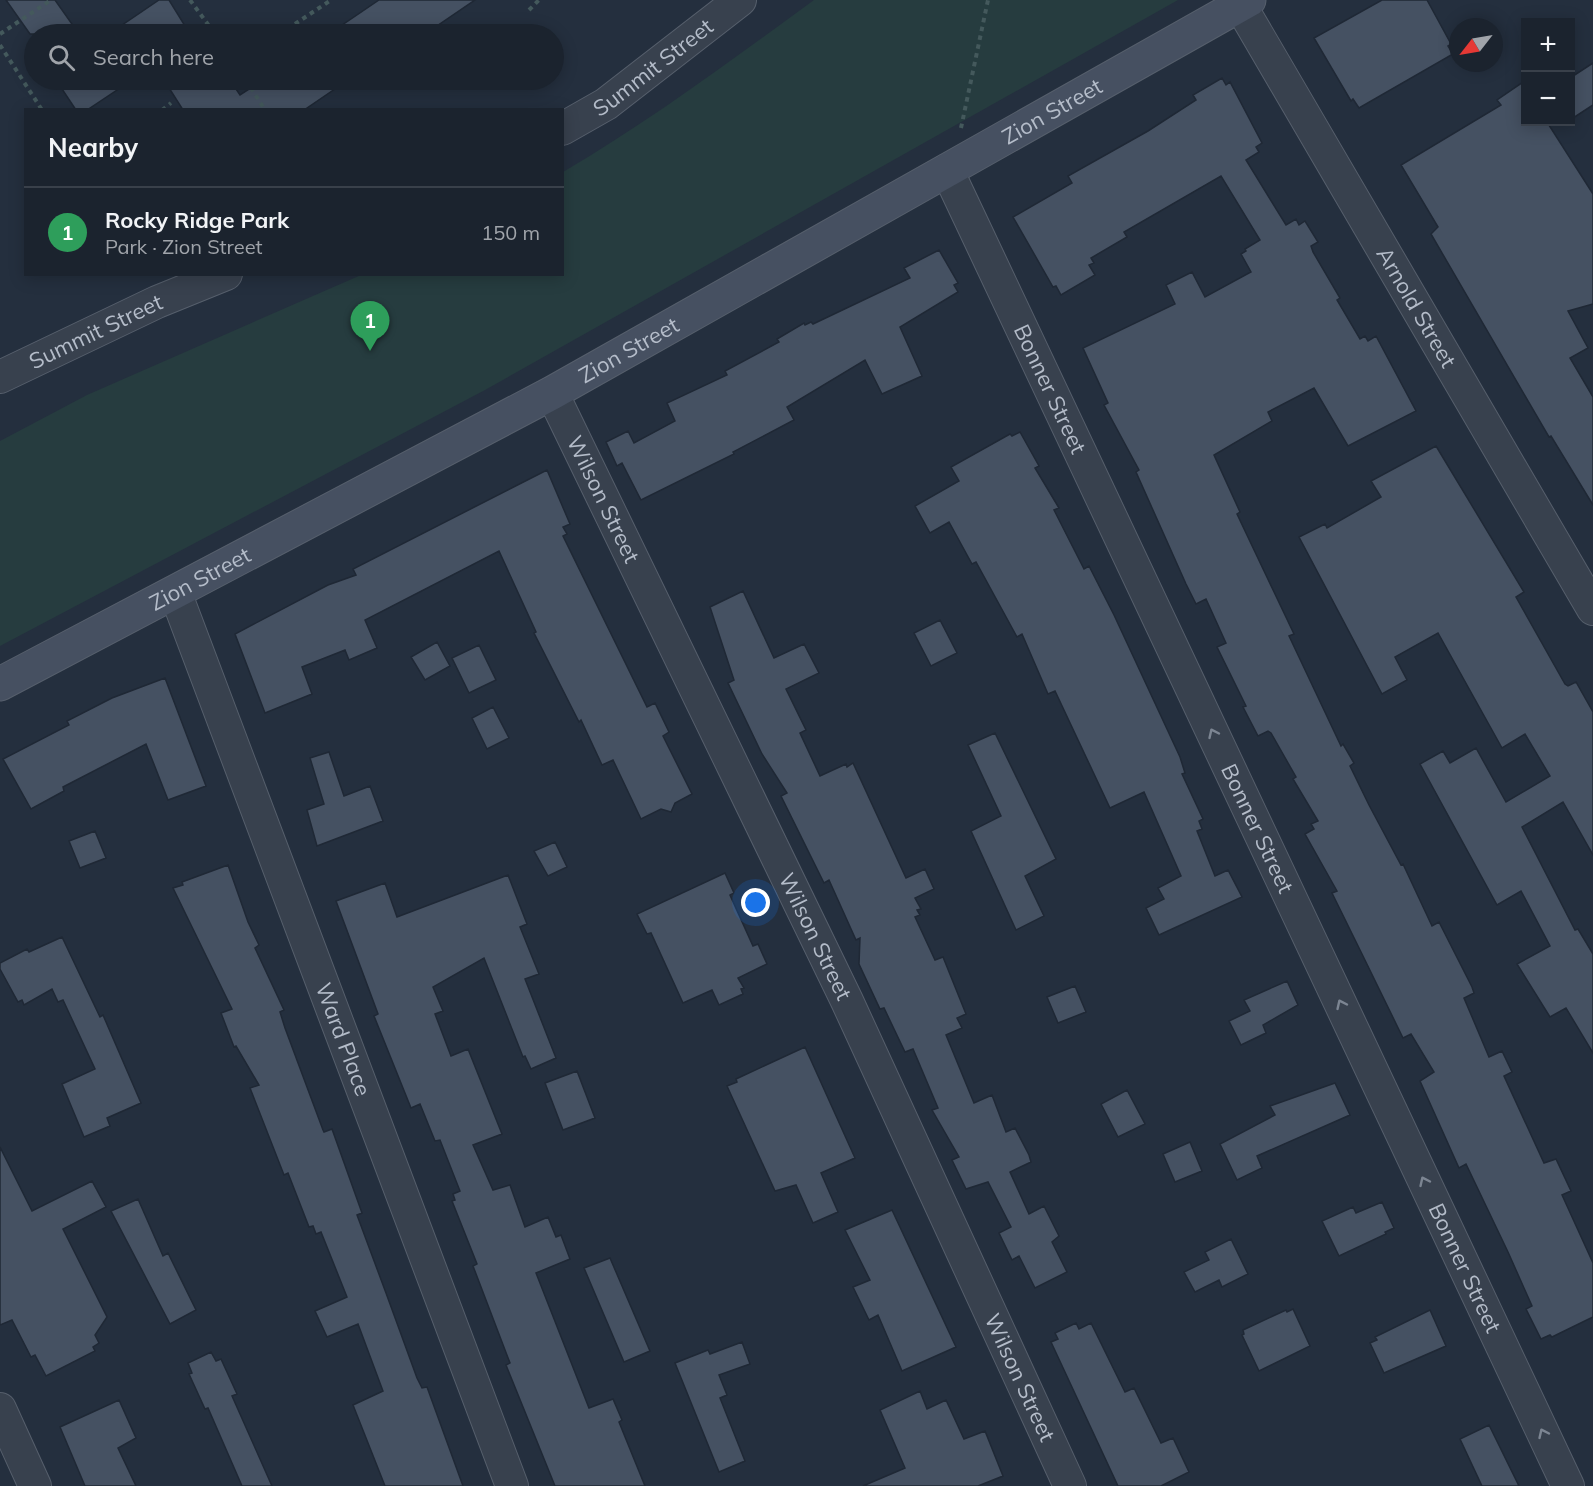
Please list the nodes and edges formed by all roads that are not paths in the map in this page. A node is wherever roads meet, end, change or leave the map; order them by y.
1 (740, 0) edge
2 (1245, 3) edge
3 (564, 128) edge
4 (947, 170) junction
5 (221, 276) edge
6 (0, 377) edge
7 (552, 393) junction
8 (176, 592) junction
9 (1593, 609) edge
10 (0, 684) edge
11 (0, 1409) edge
12 (35, 1486) edge
13 (512, 1486) edge
14 (1070, 1486) edge
15 (1568, 1486) edge

1 - 3 street, Summit Street
2 - 4 main road, Zion Street
2 - 9 street, Arnold Street
4 - 7 main road, Zion Street
15 -> 4 street, Bonner Street
5 - 6 street, Summit Street
7 - 8 main road, Zion Street
7 - 14 street, Wilson Street
8 - 10 main road, Zion Street
8 - 13 street, Ward Place
11 - 12 street

